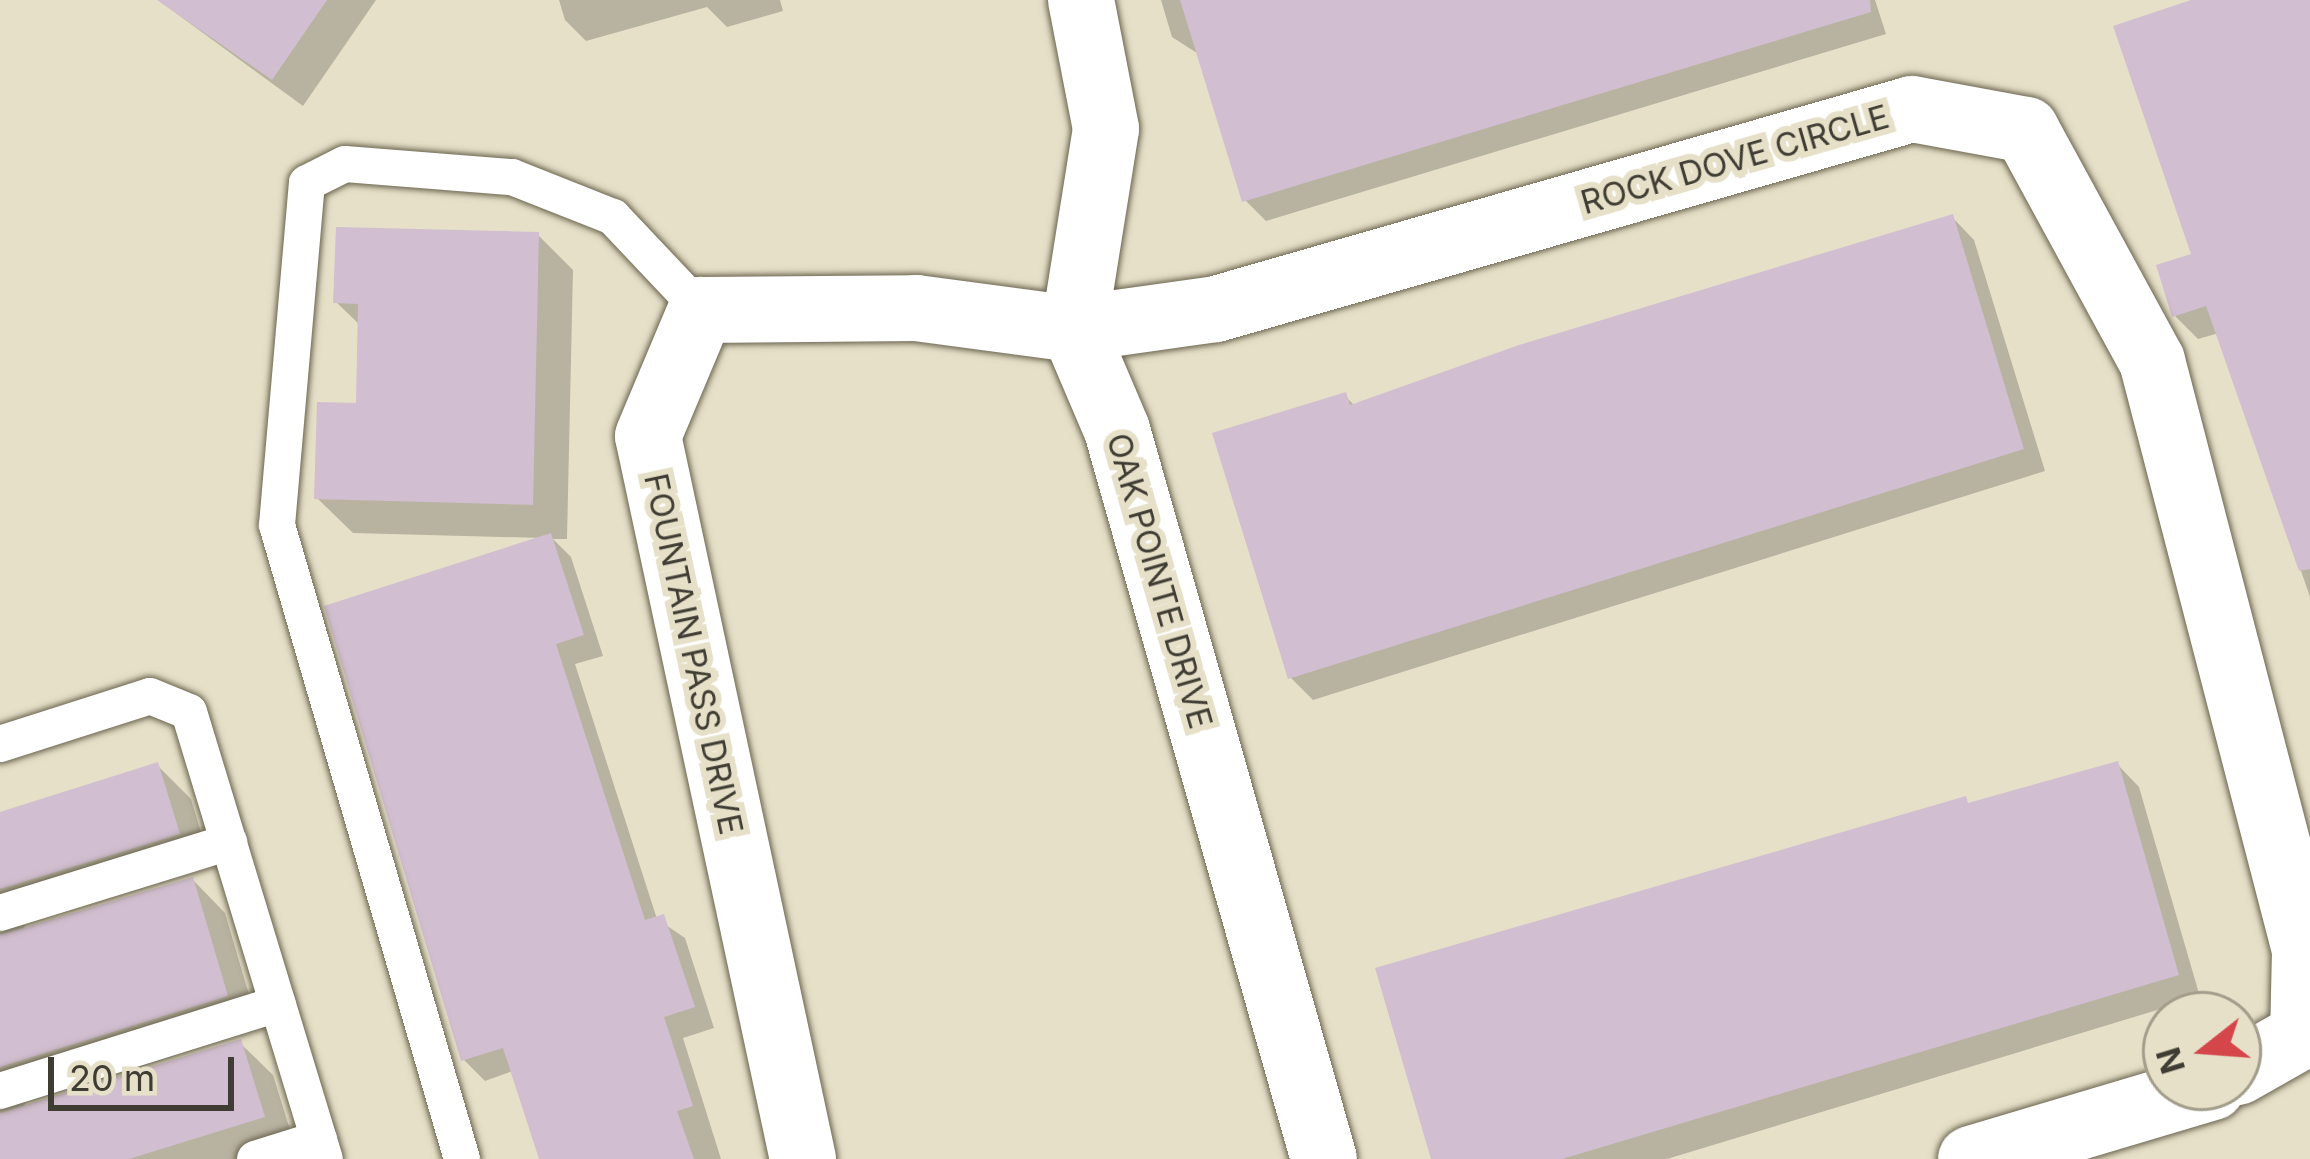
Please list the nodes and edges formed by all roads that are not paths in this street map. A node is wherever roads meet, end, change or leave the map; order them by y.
1 (1081, 0) edge
2 (701, 310) junction
3 (1074, 329) junction
4 (0, 744) edge
5 (229, 842) junction
6 (0, 914) edge
7 (278, 1004) junction
8 (2262, 1058) edge
9 (0, 1091) edge
10 (2142, 1108) edge
11 (322, 1149) edge
12 (255, 1159) edge
13 (462, 1159) edge
14 (803, 1159) edge
15 (1324, 1159) edge
16 (1971, 1159) edge

1 - 3 street
2 - 3 street
2 - 13 lane
2 - 14 street, FOUNTAIN PASS DRIVE
3 - 8 street, ROCK DOVE CIRCLE
3 - 15 street, OAK POINTE DRIVE
4 - 5 lane
5 - 6 lane
5 - 7 lane
7 - 9 lane
7 - 11 lane
10 - 16 street
11 - 12 lane

